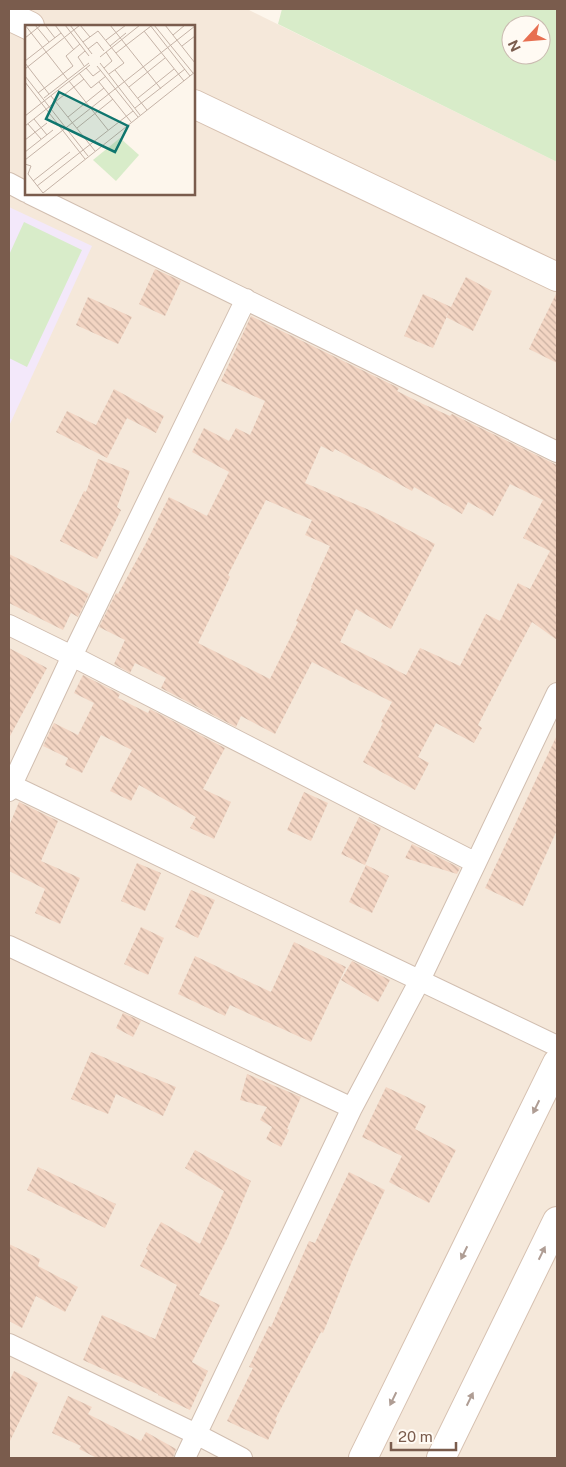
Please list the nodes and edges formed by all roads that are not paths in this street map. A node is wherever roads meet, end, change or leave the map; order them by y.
1 (9, 16) edge
2 (28, 25) edge
3 (195, 104) edge
4 (9, 183) edge
5 (25, 191) edge
6 (32, 195) edge
7 (557, 278) edge
8 (246, 299) junction
9 (557, 452) edge
10 (9, 625) edge
11 (72, 656) junction
12 (557, 693) edge
13 (10, 787) edge
14 (476, 862) junction
15 (9, 946) edge
16 (420, 980) junction
17 (557, 1046) edge
18 (557, 1063) edge
19 (352, 1108) junction
20 (557, 1221) edge
21 (9, 1344) edge
22 (196, 1434) junction
23 (185, 1458) edge
24 (242, 1458) edge
25 (363, 1458) edge
26 (441, 1458) edge

1 - 2 street
3 - 7 street
4 - 5 street
6 - 8 street
8 - 9 street
8 - 11 street
10 - 11 street
11 - 13 street
11 - 14 street
12 - 14 street
13 - 16 street
14 - 16 street
15 - 19 street
16 - 17 street
16 - 19 street
18 -> 25 street
19 - 22 street
26 -> 20 street
21 - 22 street
22 - 23 street
22 - 24 street

